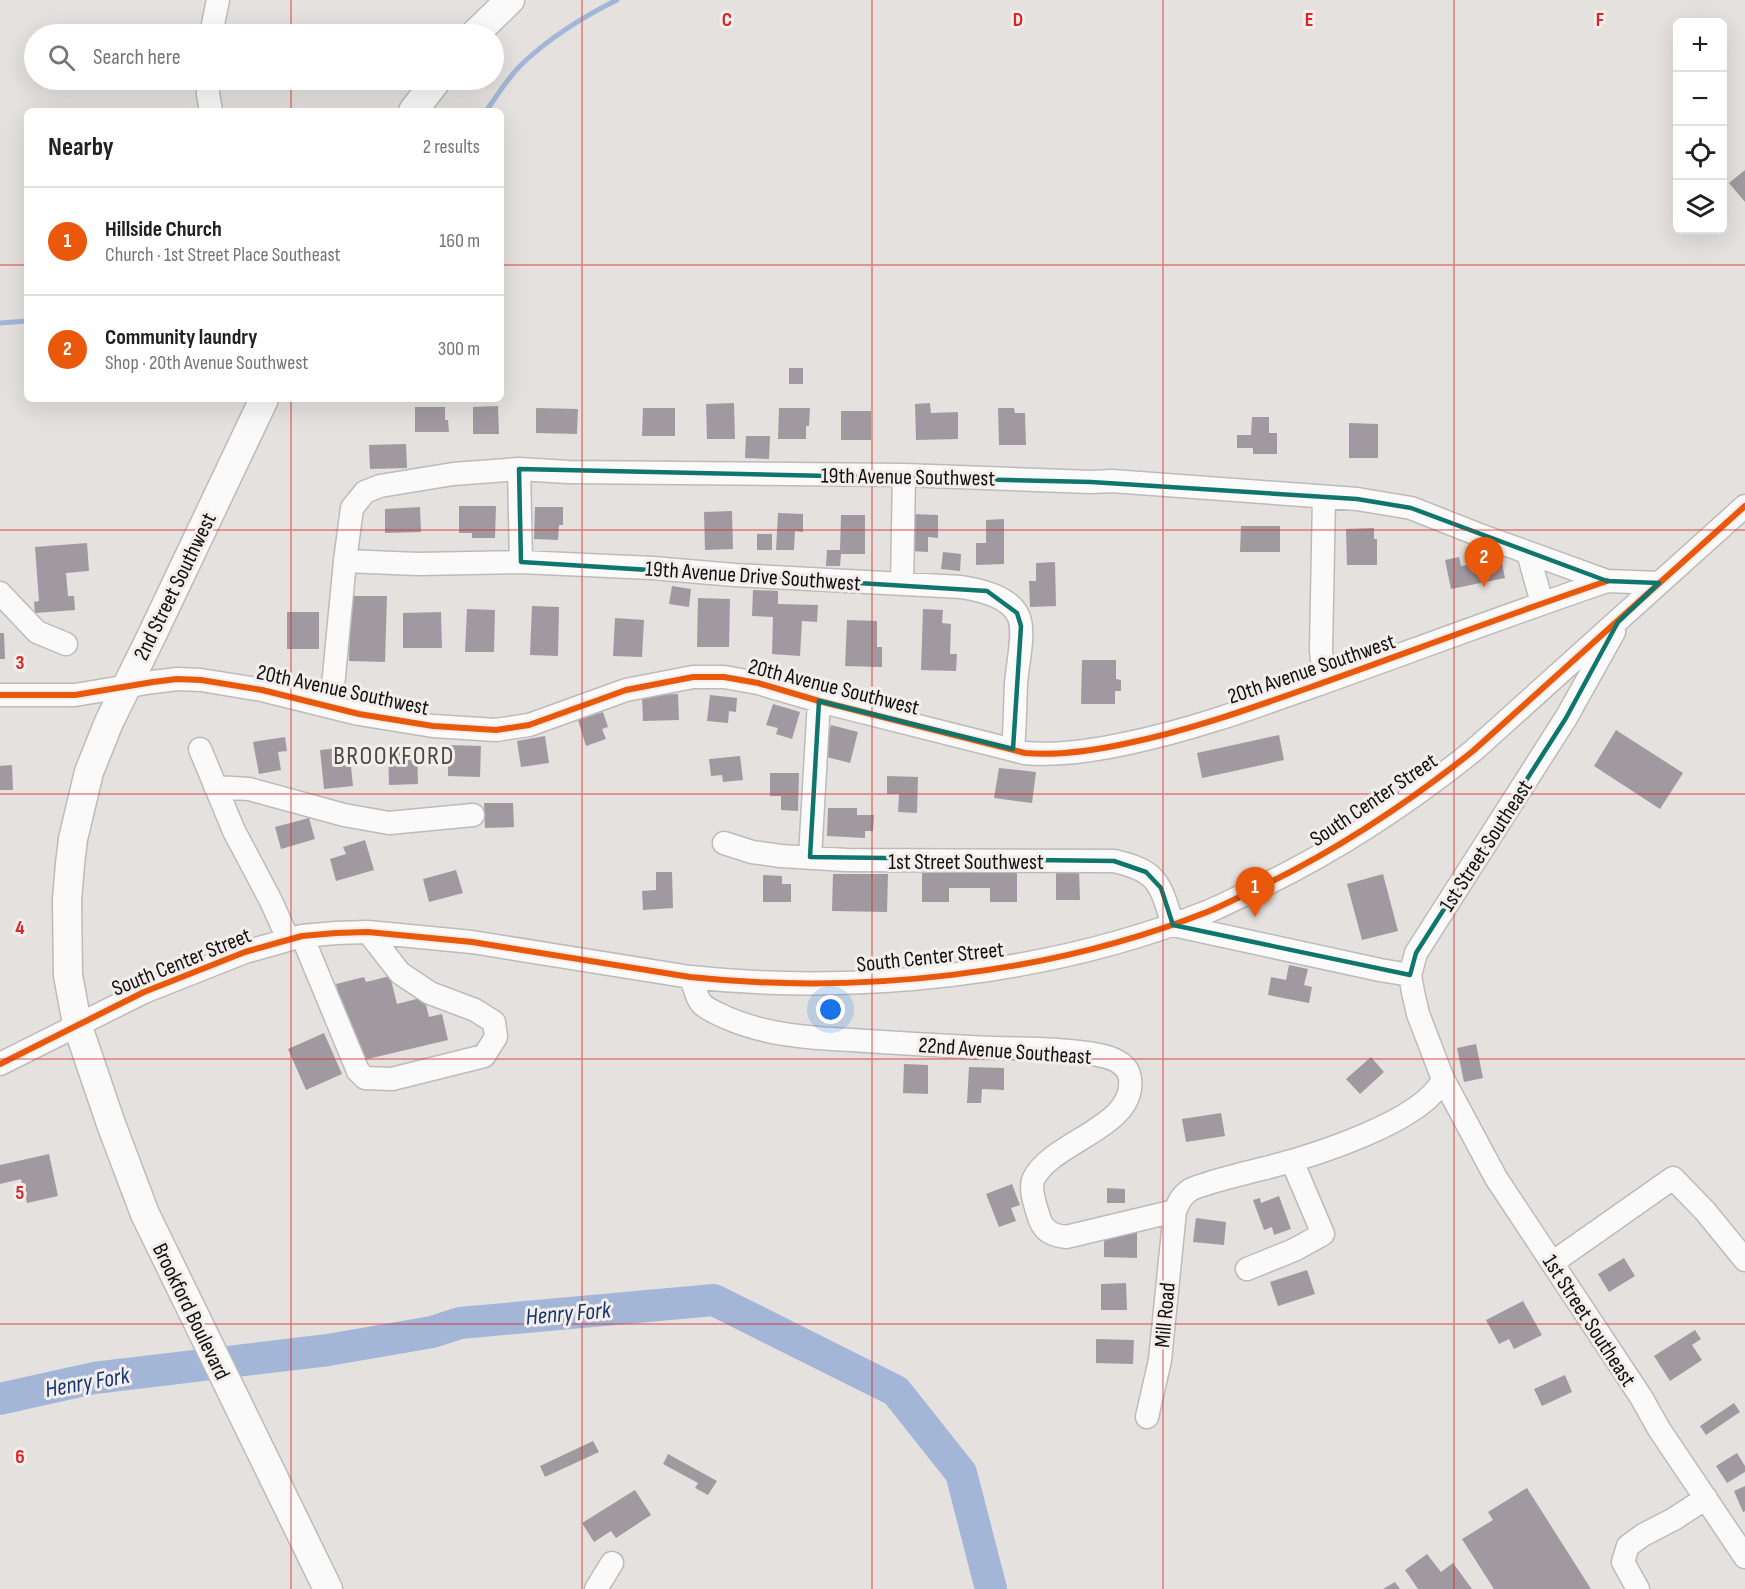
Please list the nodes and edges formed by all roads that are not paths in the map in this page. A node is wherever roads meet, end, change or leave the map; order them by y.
1 (218, 0) edge
2 (504, 6) edge
3 (213, 24) edge
4 (485, 24) edge
5 (208, 90) edge
6 (429, 90) edge
7 (210, 108) edge
8 (415, 108) edge
9 (263, 402) edge
10 (519, 470) junction
11 (904, 475) junction
12 (1324, 497) junction
13 (1745, 506) edge
14 (1528, 553) junction
15 (345, 561) junction
16 (521, 561) junction
17 (1606, 581) junction
18 (903, 584) junction
19 (1659, 584) junction
20 (0, 593) edge
21 (1542, 603) junction
22 (1618, 622) junction
23 (66, 644) dead end
24 (1324, 682) junction
25 (125, 687) junction
26 (0, 695) edge
27 (819, 701) junction
28 (330, 707) junction
29 (200, 748) dead end
30 (1013, 749) junction
31 (215, 787) junction
32 (473, 815) dead end
33 (724, 843) dead end
34 (810, 857) junction
35 (1173, 925) junction
36 (368, 932) junction
37 (295, 938) junction
38 (1410, 975) junction
39 (690, 977) junction
40 (77, 1024) junction
41 (0, 1064) edge
42 (1443, 1079) junction
43 (1292, 1161) junction
44 (1175, 1211) junction
45 (1745, 1260) edge
46 (1552, 1263) junction
47 (1247, 1269) dead end
48 (1147, 1417) dead end
49 (1706, 1498) junction
50 (1745, 1557) edge
51 (612, 1563) dead end
52 (328, 1589) edge
53 (596, 1589) edge
54 (1638, 1589) edge

1 - 3 street
2 - 4 main road
5 - 7 street
6 - 8 main road
9 - 25 main road, 2nd Street Southwest
10 - 11 street, 19th Avenue Southwest
10 - 15 street, 19th Avenue Southwest
10 - 16 street
11 - 12 street, 19th Avenue Southwest
11 - 18 street
12 - 14 street, 19th Avenue Southwest
12 - 24 street
13 - 19 street, South Center Street
14 - 17 street, 19th Avenue Southwest
14 - 21 street
15 - 16 street, 19th Avenue Drive Southwest
15 - 28 street, 19th Avenue Southwest
16 - 18 street, 19th Avenue Drive Southwest
17 - 19 street, 19th Avenue Southwest
17 - 21 street, 20th Avenue Southwest
18 - 30 street, 19th Avenue Drive Southwest
19 - 22 street, South Center Street
20 - 23 street
21 - 24 street, 20th Avenue Southwest
22 - 35 street, South Center Street
22 - 38 street, 1st Street Southeast
24 - 30 street, 20th Avenue Southwest
25 - 26 street, 20th Avenue Southwest
25 - 28 street, 20th Avenue Southwest
25 - 40 main road, 2nd Street Southwest
27 - 28 street, 20th Avenue Southwest
27 - 30 street, 20th Avenue Southwest
27 - 34 street
29 - 31 street
31 - 32 street
31 - 37 street
33 - 34 street, 1st Street Southwest
34 - 35 street, 1st Street Southwest
35 - 38 street
35 - 39 street, South Center Street
36 - 37 street, South Center Street
36 - 37 street
36 - 39 street, South Center Street
37 - 40 street, South Center Street
38 - 42 street, 1st Street Southeast
39 - 44 street, 22nd Avenue Southeast
40 - 41 street, South Center Street
40 - 52 main road, Brookford Boulevard
42 - 43 street
42 - 46 street, 1st Street Southeast
43 - 44 street
43 - 47 street
44 - 48 street, Mill Road
45 - 46 street
46 - 49 street, 1st Street Southeast
49 - 50 street, 1st Street Southeast
49 - 54 street
51 - 53 street

